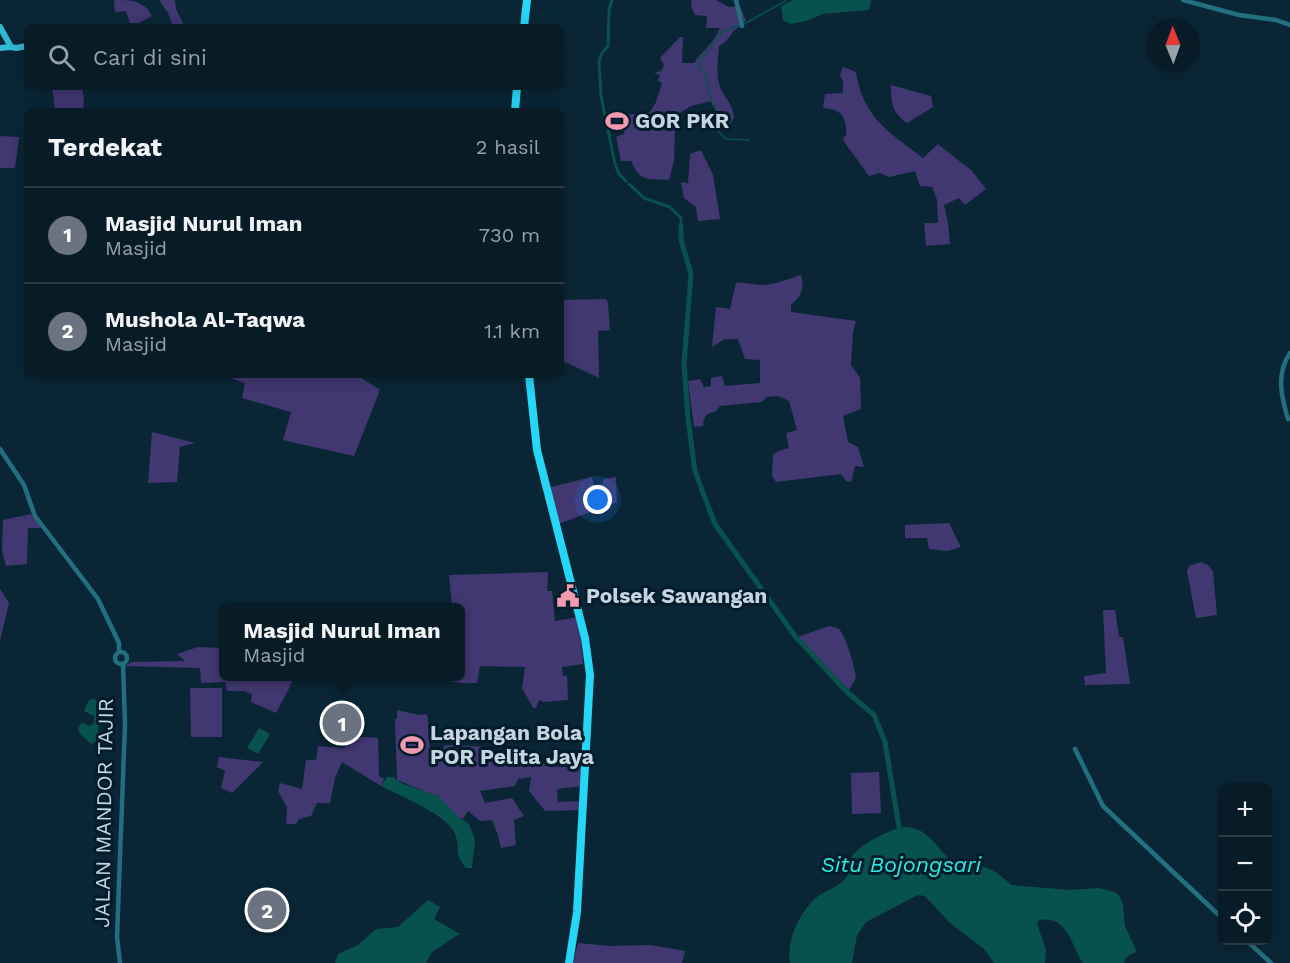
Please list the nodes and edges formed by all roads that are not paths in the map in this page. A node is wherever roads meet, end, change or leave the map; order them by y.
1 (525, 0) edge
2 (736, 0) edge
3 (1183, 0) edge
4 (522, 24) edge
5 (741, 24) dead end
6 (1290, 25) edge
7 (0, 27) edge
8 (11, 47) junction
9 (24, 47) edge
10 (0, 48) edge
11 (516, 90) edge
12 (513, 108) edge
13 (1290, 354) edge
14 (531, 378) edge
15 (1288, 419) dead end
16 (0, 448) edge
17 (119, 652) junction
18 (123, 664) junction
19 (1075, 749) dead end
20 (1218, 914) edge
21 (1251, 945) edge
22 (120, 963) edge
23 (571, 963) edge
24 (1271, 963) edge

1 - 4 highway
2 - 5 street
3 - 6 street
7 - 8 main road
8 - 9 main road
8 - 10 main road
11 - 12 highway
13 - 15 street
14 - 23 highway
16 - 17 street
17 - 18 street
17 - 18 street
18 - 22 street, JALAN MANDOR TAJIR
19 - 20 street
21 - 24 street

